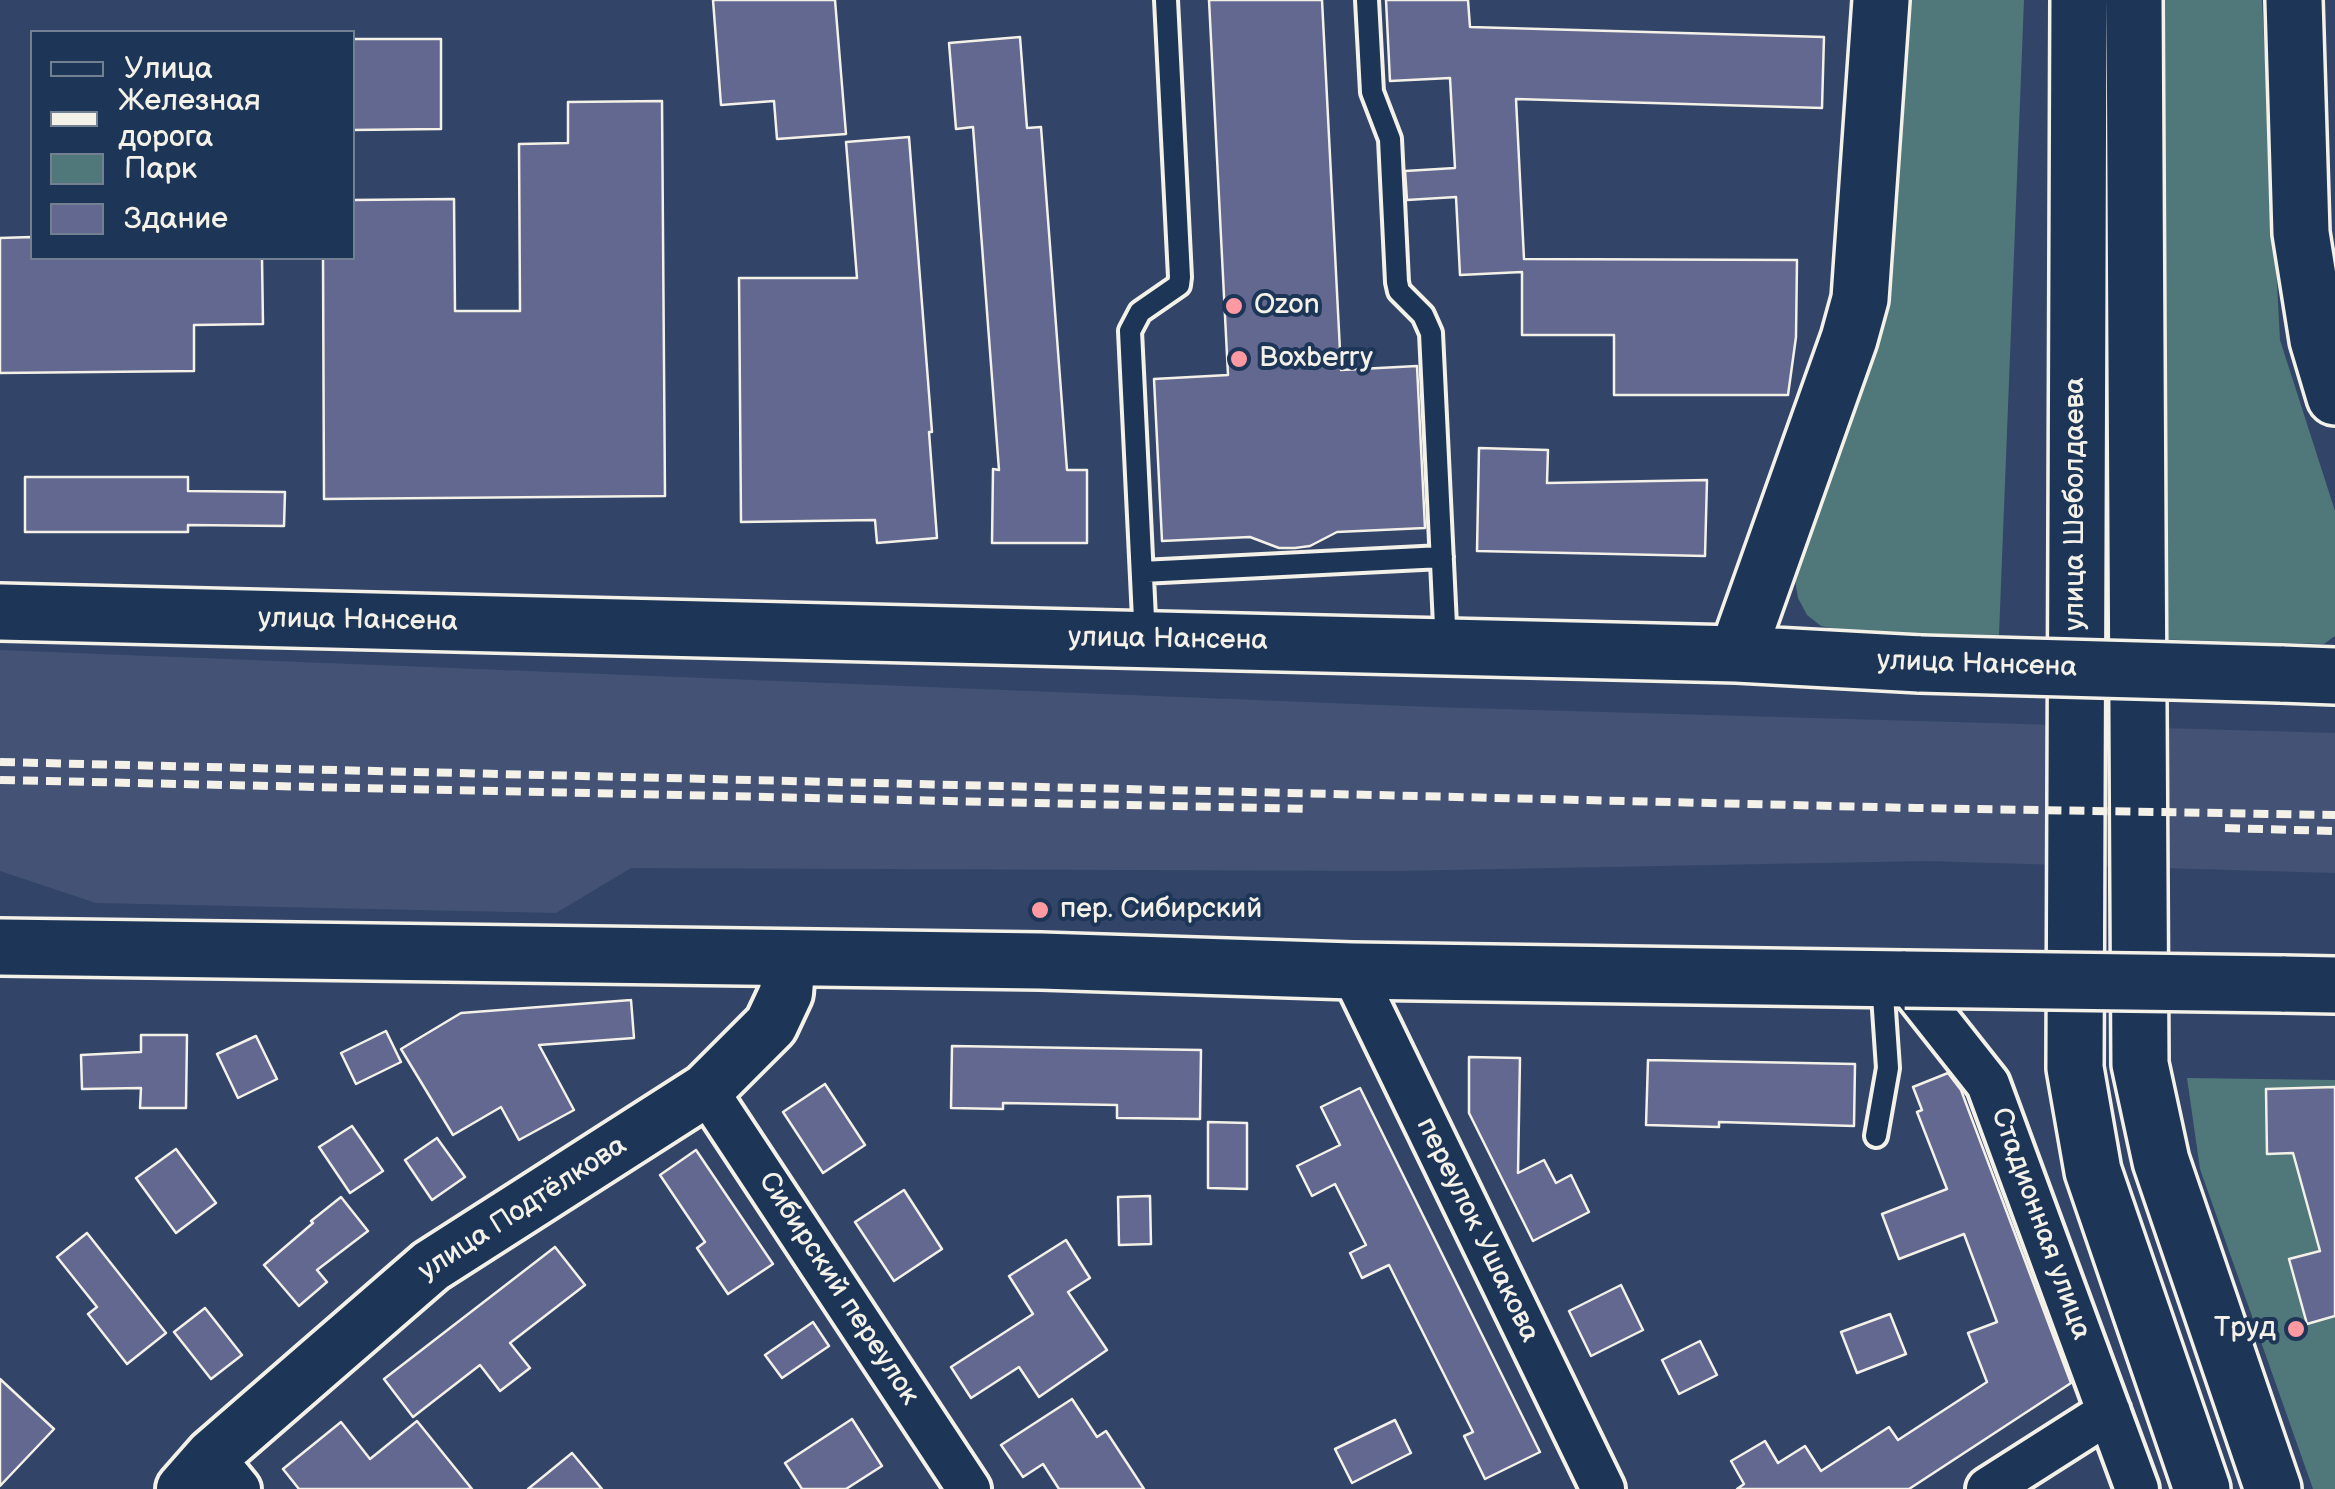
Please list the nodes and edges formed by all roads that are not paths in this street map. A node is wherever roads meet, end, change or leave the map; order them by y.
1 (1166, 0) edge
2 (1367, 0) edge
3 (1881, 0) edge
4 (2078, 0) edge
5 (2134, 0) edge
6 (2294, 0) edge
7 (2327, 340) edge
8 (2335, 397) edge
9 (1442, 557) junction
10 (1142, 572) junction
11 (0, 612) edge
12 (1146, 640) junction
13 (1446, 647) junction
14 (1737, 654) junction
15 (2335, 676) edge
16 (0, 946) edge
17 (789, 958) junction
18 (1352, 971) junction
19 (1894, 979) junction
20 (2308, 984) edge
21 (706, 1090) junction
22 (1876, 1136) dead end
23 (2109, 1412) junction
24 (211, 1478) edge
25 (969, 1489) edge
26 (1603, 1489) edge
27 (1988, 1489) edge
28 (2137, 1489) edge
29 (2202, 1489) edge
30 (2274, 1489) edge

1 - 10 lane
2 - 9 lane
3 - 14 main road
4 - 29 main road, улица Шеболдаева
5 - 30 main road
6 - 7 main road
7 - 8 main road
9 - 10 lane
9 - 13 lane
10 - 12 lane
11 - 12 main road, улица Нансена
12 - 13 main road, улица Нансена
13 - 14 main road, улица Нансена
14 - 15 main road, улица Нансена, bridge
16 - 17 main road
17 - 18 main road
17 - 21 street, улица Подтёлкова
18 - 19 main road
18 - 26 street, переулок Ушакова
19 - 20 main road, bridge
19 - 22 lane
19 - 23 street, Стадионная улица
21 - 24 street, улица Подтёлкова
21 - 25 street, Сибирский переулок
23 - 27 street
23 - 28 street, Стадионная улица

